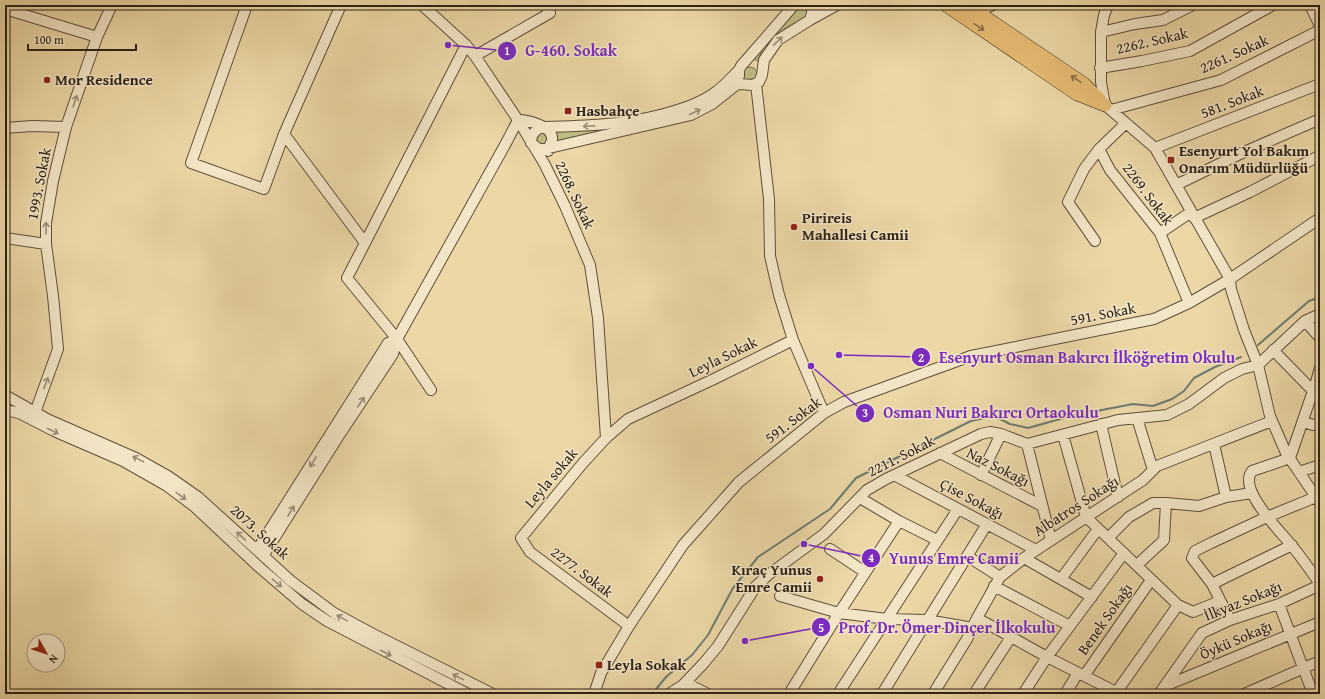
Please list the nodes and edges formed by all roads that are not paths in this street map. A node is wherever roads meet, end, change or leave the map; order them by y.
1 (112, 5) edge
2 (247, 5) edge
3 (341, 5) edge
4 (422, 5) edge
5 (545, 5) edge
6 (794, 5) edge
7 (809, 5) edge
8 (837, 5) edge
9 (946, 5) edge
10 (993, 5) edge
11 (1108, 5) edge
12 (1193, 5) edge
13 (1273, 5) edge
14 (1310, 5) edge
15 (972, 8) edge
16 (5, 10) edge
17 (810, 20) junction
18 (1320, 26) edge
19 (1320, 30) edge
20 (1101, 32) junction
21 (97, 37) junction
22 (466, 45) junction
23 (475, 56) junction
24 (740, 68) junction
25 (1100, 68) junction
26 (762, 75) junction
27 (744, 84) junction
28 (756, 84) junction
29 (1320, 84) edge
30 (1108, 107) junction
31 (1320, 119) edge
32 (518, 120) junction
33 (1126, 123) junction
34 (66, 127) junction
35 (543, 127) junction
36 (5, 128) edge
37 (284, 134) junction
38 (531, 143) junction
39 (548, 148) junction
40 (1155, 148) junction
41 (1099, 149) junction
42 (1319, 156) dead end
43 (545, 165) junction
44 (1176, 185) junction
45 (1193, 215) junction
46 (1320, 218) edge
47 (1160, 233) junction
48 (5, 238) edge
49 (1096, 241) dead end
50 (365, 243) junction
51 (46, 244) junction
52 (1230, 279) junction
53 (1189, 303) junction
54 (1320, 314) edge
55 (1305, 321) junction
56 (1320, 338) edge
57 (397, 339) junction
58 (792, 340) junction
59 (1273, 350) junction
60 (1258, 365) junction
61 (1320, 368) edge
62 (1316, 385) edge
63 (431, 390) dead end
64 (5, 395) edge
65 (5, 410) edge
66 (824, 413) junction
67 (34, 416) junction
68 (1137, 418) junction
69 (1272, 421) junction
70 (1303, 422) junction
71 (1320, 423) edge
72 (1100, 424) junction
73 (1001, 434) junction
74 (1063, 436) junction
75 (606, 438) junction
76 (1027, 444) junction
77 (1214, 444) junction
78 (940, 453) junction
79 (1290, 458) junction
80 (1320, 465) edge
81 (1153, 470) junction
82 (1299, 472) junction
83 (894, 475) junction
84 (981, 475) junction
85 (1252, 493) junction
86 (1118, 497) junction
87 (1226, 497) junction
88 (860, 498) junction
89 (1318, 500) edge
90 (1166, 503) junction
91 (1042, 506) junction
92 (958, 509) junction
93 (1086, 517) junction
94 (1267, 517) junction
95 (899, 521) junction
96 (987, 524) junction
97 (1098, 528) junction
98 (521, 538) joint
99 (1108, 538) junction
100 (936, 540) junction
101 (1051, 540) junction
102 (1292, 545) junction
103 (830, 549) dead end
104 (1036, 550) junction
105 (260, 553) junction
106 (1124, 553) junction
107 (967, 556) junction
108 (1024, 558) junction
109 (1137, 565) junction
110 (865, 572) junction
111 (1061, 579) junction
112 (1151, 580) junction
113 (997, 581) junction
114 (1212, 584) junction
115 (1320, 584) edge
116 (780, 596) dead end
117 (1092, 597) junction
118 (1220, 601) junction
119 (1278, 604) junction
120 (1178, 605) junction
121 (839, 613) junction
122 (887, 619) junction
123 (927, 620) junction
124 (1230, 620) junction
125 (1320, 622) edge
126 (975, 623) junction
127 (629, 626) junction
128 (1070, 626) junction
129 (1290, 634) junction
130 (1011, 637) junction
131 (1047, 657) junction
132 (1320, 661) edge
133 (1303, 668) junction
134 (1081, 674) junction
135 (683, 685) junction
136 (1161, 690) edge
137 (1117, 693) edge
138 (468, 694) edge
139 (493, 694) edge
140 (594, 694) edge
141 (669, 694) edge
142 (690, 694) edge
143 (708, 694) edge
144 (789, 694) edge
145 (838, 694) edge
146 (882, 694) edge
147 (933, 694) edge
148 (974, 694) edge
149 (1023, 694) edge
150 (1066, 694) edge
151 (1244, 694) edge
152 (1313, 694) edge

1 - 21 street, 1993. Sokak
2 - 37 street
3 - 37 street
4 - 22 street, 2268. Sokak
5 - 23 street
6 - 24 street
7 - 17 street
8 - 17 street
9 -> 30 main road
10 - 15 street
11 - 20 street
12 - 20 street
13 - 25 street, 2262. Sokak
14 - 18 street
30 -> 15 main road
16 - 21 street
26 -> 17 street
19 - 30 street, 2261. Sokak
20 - 25 street
34 -> 21 street, 1993. Sokak
22 - 23 street, 2268. Sokak
22 - 50 street
23 - 32 street, 2268. Sokak
24 - 26 street
24 - 27 street
24 -> 35 street
25 - 30 street
26 - 28 street
27 - 28 street
39 -> 27 street
28 - 58 street
29 - 40 street, 581. Sokak
30 - 33 street
31 - 44 street
32 - 35 street
32 - 38 street, 2268. Sokak
32 - 57 street
33 - 40 street
33 - 41 street
34 - 36 street
51 -> 34 street, 1993. Sokak
35 - 38 street
35 - 39 street
37 - 50 street
38 - 39 street
38 - 43 street, 2268. Sokak
39 - 43 street
40 - 44 street
41 - 47 street, 2269. Sokak
41 - 49 street
42 - 45 street
43 - 75 street, 2268. Sokak
44 - 45 street
45 - 47 street
45 - 52 street
46 - 52 street, 591. Sokak
47 - 53 street, 2269. Sokak
48 - 51 street
50 - 57 street
67 -> 51 street, 1993. Sokak
52 - 53 street, 591. Sokak
52 - 60 street
53 - 66 street, 591. Sokak
54 - 55 street
55 - 56 street
55 - 59 street
57 - 63 street
57 - 105 street
58 - 66 street
58 - 75 street, Leyla Sokak
59 - 60 street
59 - 62 street
60 - 68 street
60 - 69 street
61 - 62 street
62 - 70 street
64 - 67 street, 2073. Sokak
65 - 67 street, 2073. Sokak
66 - 127 street, 591. Sokak
105 -> 67 street, 2073. Sokak
67 -> 138 street, 2073. Sokak
68 - 72 street
68 - 81 street
69 - 77 street, Albatros Sokağı
69 - 79 street
70 - 71 street
70 - 79 street
72 - 74 street
72 - 86 street
73 - 76 street, 2211. Sokak
73 - 78 street, 2211. Sokak
73 - 84 street
74 - 76 street
74 - 93 street
75 - 98 street, Leyla sokak
76 - 91 street
77 - 81 street, Albatros Sokağı
77 - 87 street
78 - 83 street, 2211. Sokak
78 - 84 street, Naz Sokağı
79 - 82 street
79 - 85 street
80 - 82 street
81 - 86 street, Albatros Sokağı
82 - 89 street
83 - 88 street, 2211. Sokak
83 - 92 street, Çise Sokağı
84 - 91 street, Naz Sokağı
85 - 87 street
85 - 94 street
86 - 93 street, Albatros Sokağı
87 - 90 street
88 - 95 street
88 - 135 street, 2211. Sokak
89 - 94 street
90 - 99 street
90 - 109 street
91 - 101 street
92 - 96 street, Çise Sokağı
92 - 100 street
93 - 97 street
93 - 101 street, Albatros Sokağı
94 - 102 street
94 - 114 street
95 - 100 street
95 - 110 street
96 - 104 street, Çise Sokağı
96 - 107 street
97 - 99 street
97 - 111 street
98 - 127 street, 2277. Sokak
99 - 106 street
100 - 122 street
101 - 104 street, Albatros Sokağı
102 - 114 street
102 - 115 street
103 - 110 street
104 - 108 street, Albatros Sokağı
139 -> 105 street, 2073. Sokak
106 - 109 street
106 - 117 street
107 - 113 street
107 - 123 street
108 - 111 street
108 - 113 street, Albatros Sokağı
109 - 112 street
110 - 121 street
111 - 117 street
112 - 120 street
112 - 134 street, Benek Sokağı
113 - 126 street, Albatros Sokağı
113 - 128 street
114 - 118 street
115 - 119 street, İlkyaz Sokağı
116 - 121 street
117 - 128 street
118 - 120 street
118 - 124 street
119 - 124 street, İlkyaz Sokağı
119 - 129 street
120 - 137 street
121 - 122 street
121 - 144 street
122 - 123 street
122 - 145 street
123 - 126 street
123 - 146 street
124 - 136 street, İlkyaz Sokağı
125 - 129 street, Öykü Sokağı
126 - 130 street
126 - 147 street, Albatros Sokağı
127 - 140 street, 591. Sokak
128 - 131 street
129 - 133 street
129 - 136 street, Öykü Sokağı
130 - 131 street
130 - 148 street
131 - 134 street
131 - 149 street
132 - 133 street
133 - 151 street
133 - 152 street
134 - 137 street
134 - 150 street, Benek Sokağı
135 - 141 street, 2211. Sokak
135 - 142 street
135 - 143 street

